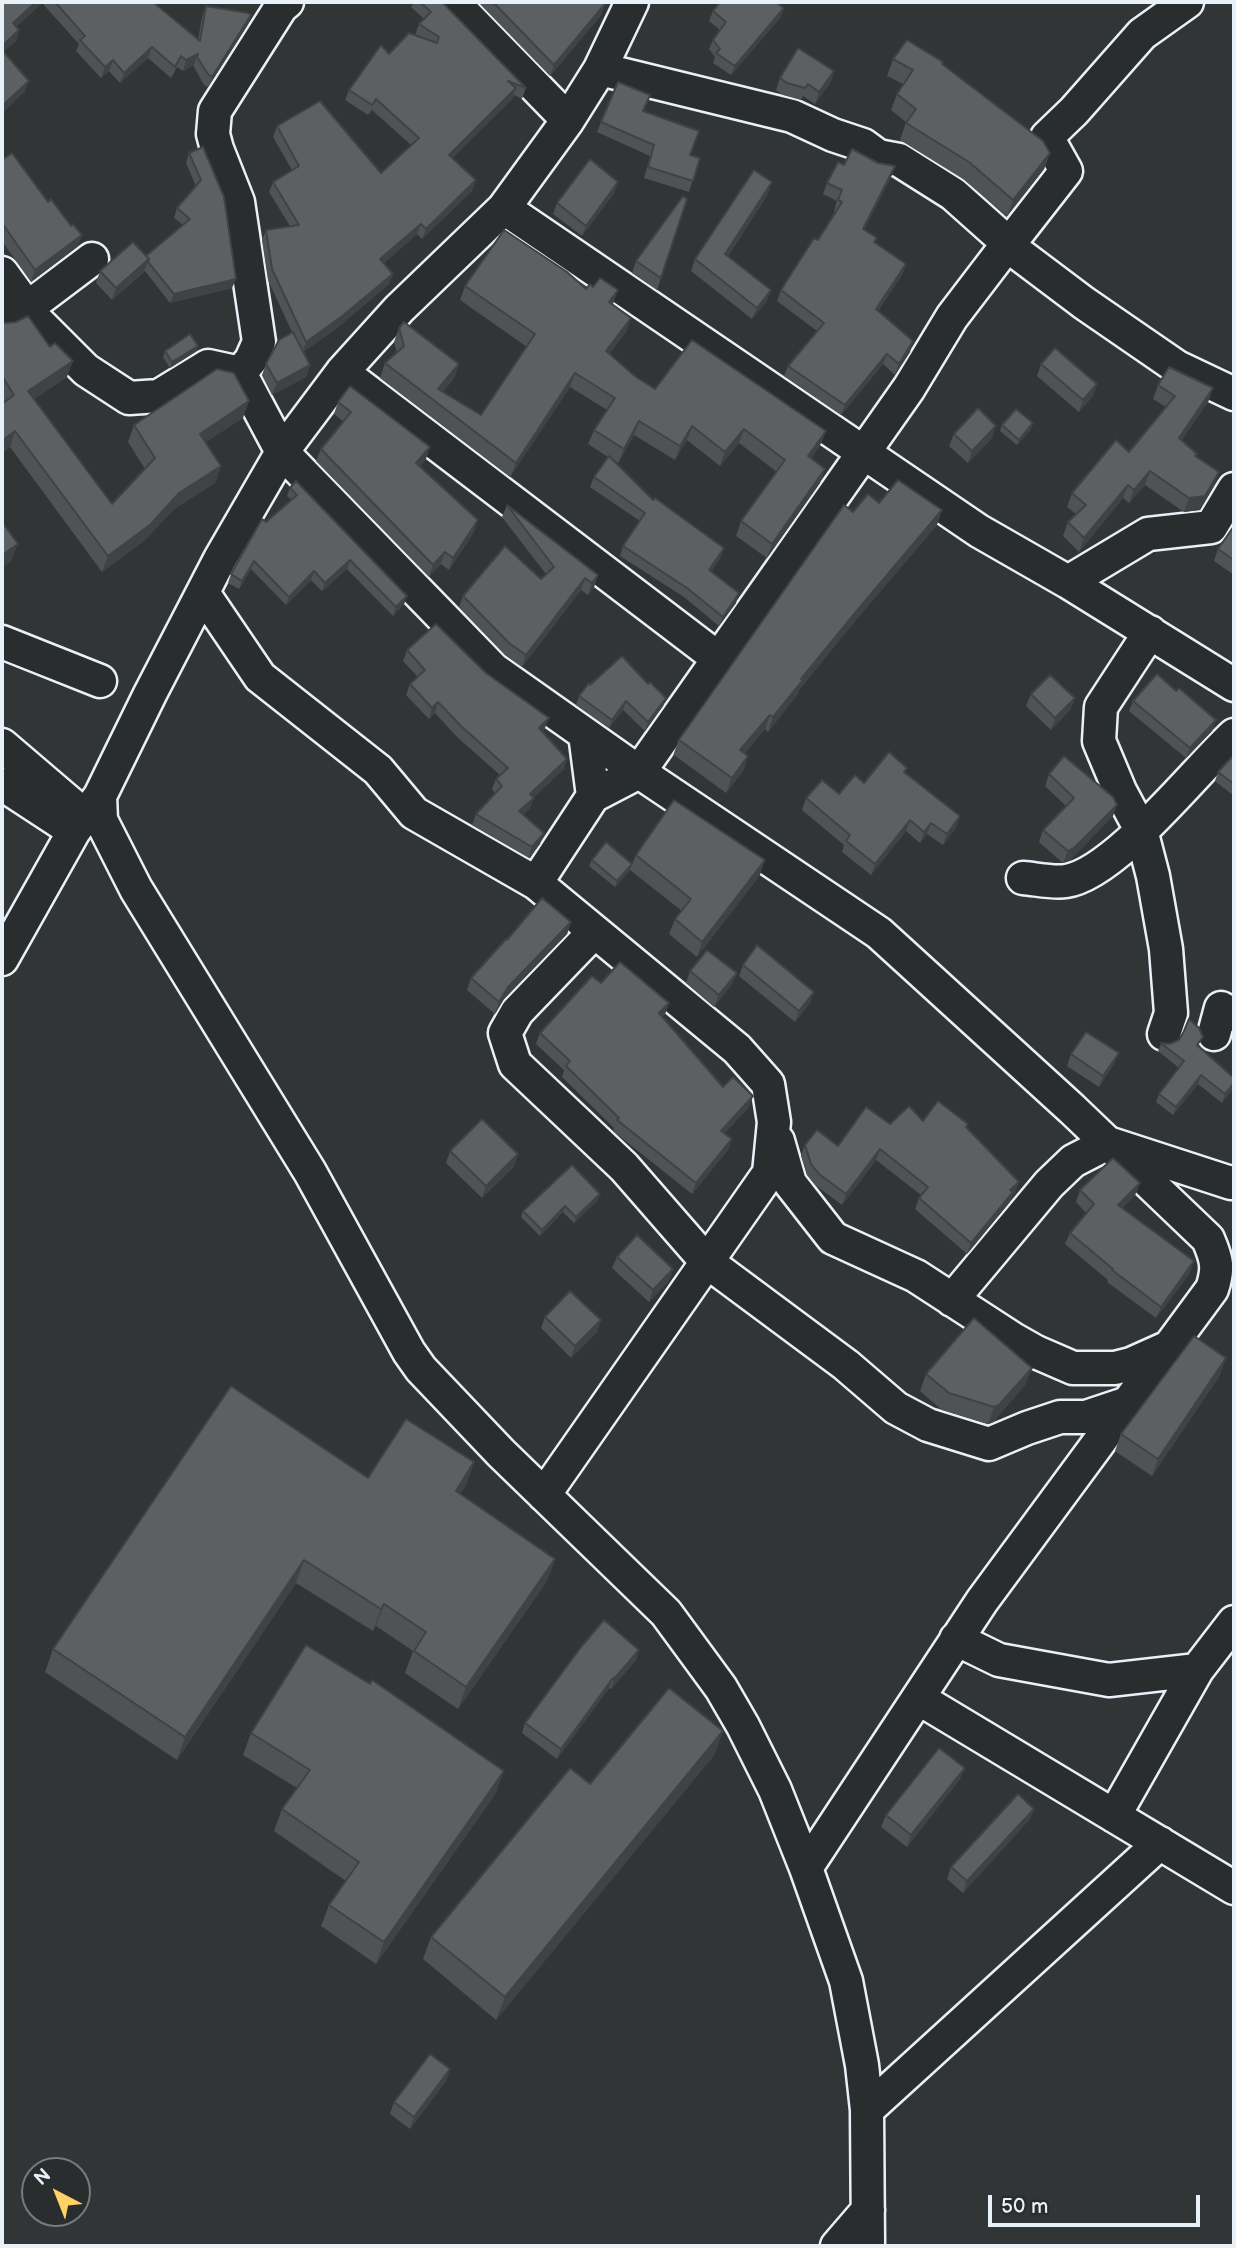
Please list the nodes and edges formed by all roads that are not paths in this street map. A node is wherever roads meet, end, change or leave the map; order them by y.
1 (287, 2) edge
2 (453, 2) edge
3 (632, 2) edge
4 (1187, 2) edge
5 (600, 69) junction
6 (568, 120) junction
7 (504, 208) junction
8 (92, 259) dead end
9 (2, 273) edge
10 (15, 315) edge
11 (342, 372) junction
12 (240, 373) junction
13 (1234, 394) edge
14 (282, 452) junction
15 (864, 453) junction
16 (1234, 489) edge
17 (1068, 582) junction
18 (203, 593) junction
19 (1150, 632) junction
20 (2, 642) edge
21 (719, 659) junction
22 (100, 681) dead end
23 (1234, 685) edge
24 (585, 734) junction
25 (1234, 734) edge
26 (2, 745) edge
27 (639, 772) junction
28 (2, 784) edge
29 (593, 796) junction
30 (87, 814) junction
31 (1141, 830) junction
32 (1023, 878) dead end
33 (536, 883) junction
34 (594, 932) junction
35 (2, 959) edge
36 (1164, 1034) dead end
37 (774, 1129) junction
38 (1108, 1143) junction
39 (1234, 1182) edge
40 (706, 1261) junction
41 (952, 1300) junction
42 (1170, 1347) junction
43 (1128, 1403) junction
44 (544, 1495) junction
45 (1234, 1622) edge
46 (956, 1639) junction
47 (1197, 1670) junction
48 (918, 1698) junction
49 (1114, 1816) junction
50 (1160, 1843) junction
51 (806, 1868) junction
52 (1234, 1888) edge
53 (867, 2110) junction
54 (868, 2210) junction
55 (837, 2246) edge
56 (868, 2246) edge

1 - 12 street
2 - 6 street
3 - 5 street
4 - 5 street
5 - 6 street
6 - 7 street
7 - 11 street
7 - 15 street
8 - 10 street
9 - 10 street
10 - 12 street
11 - 14 street
11 - 21 street
12 - 14 street
13 - 15 street
14 - 18 street
14 - 24 street
15 - 17 street
15 - 21 street
16 - 17 street
17 - 19 street
18 - 30 street
18 - 33 street
19 - 23 street
19 - 31 street
20 - 22 street
21 - 27 street
24 - 27 street
24 - 29 street
25 - 31 street
26 - 30 street
27 - 29 street
27 - 38 street
28 - 30 street
29 - 33 street
30 - 35 street
30 - 44 street
31 - 32 street
31 - 36 street
33 - 34 street
34 - 37 street
34 - 40 street
37 - 40 street
37 - 41 street
38 - 39 street
38 - 41 street
38 - 42 street
40 - 43 street
40 - 44 street
41 - 42 street
42 - 43 street
43 - 46 street
44 - 51 street
45 - 47 street
46 - 47 street
46 - 48 street
47 - 49 street
48 - 49 street
48 - 51 street
49 - 50 street
50 - 52 street
50 - 53 street
51 - 53 street
53 - 54 street
54 - 55 street
54 - 56 street

